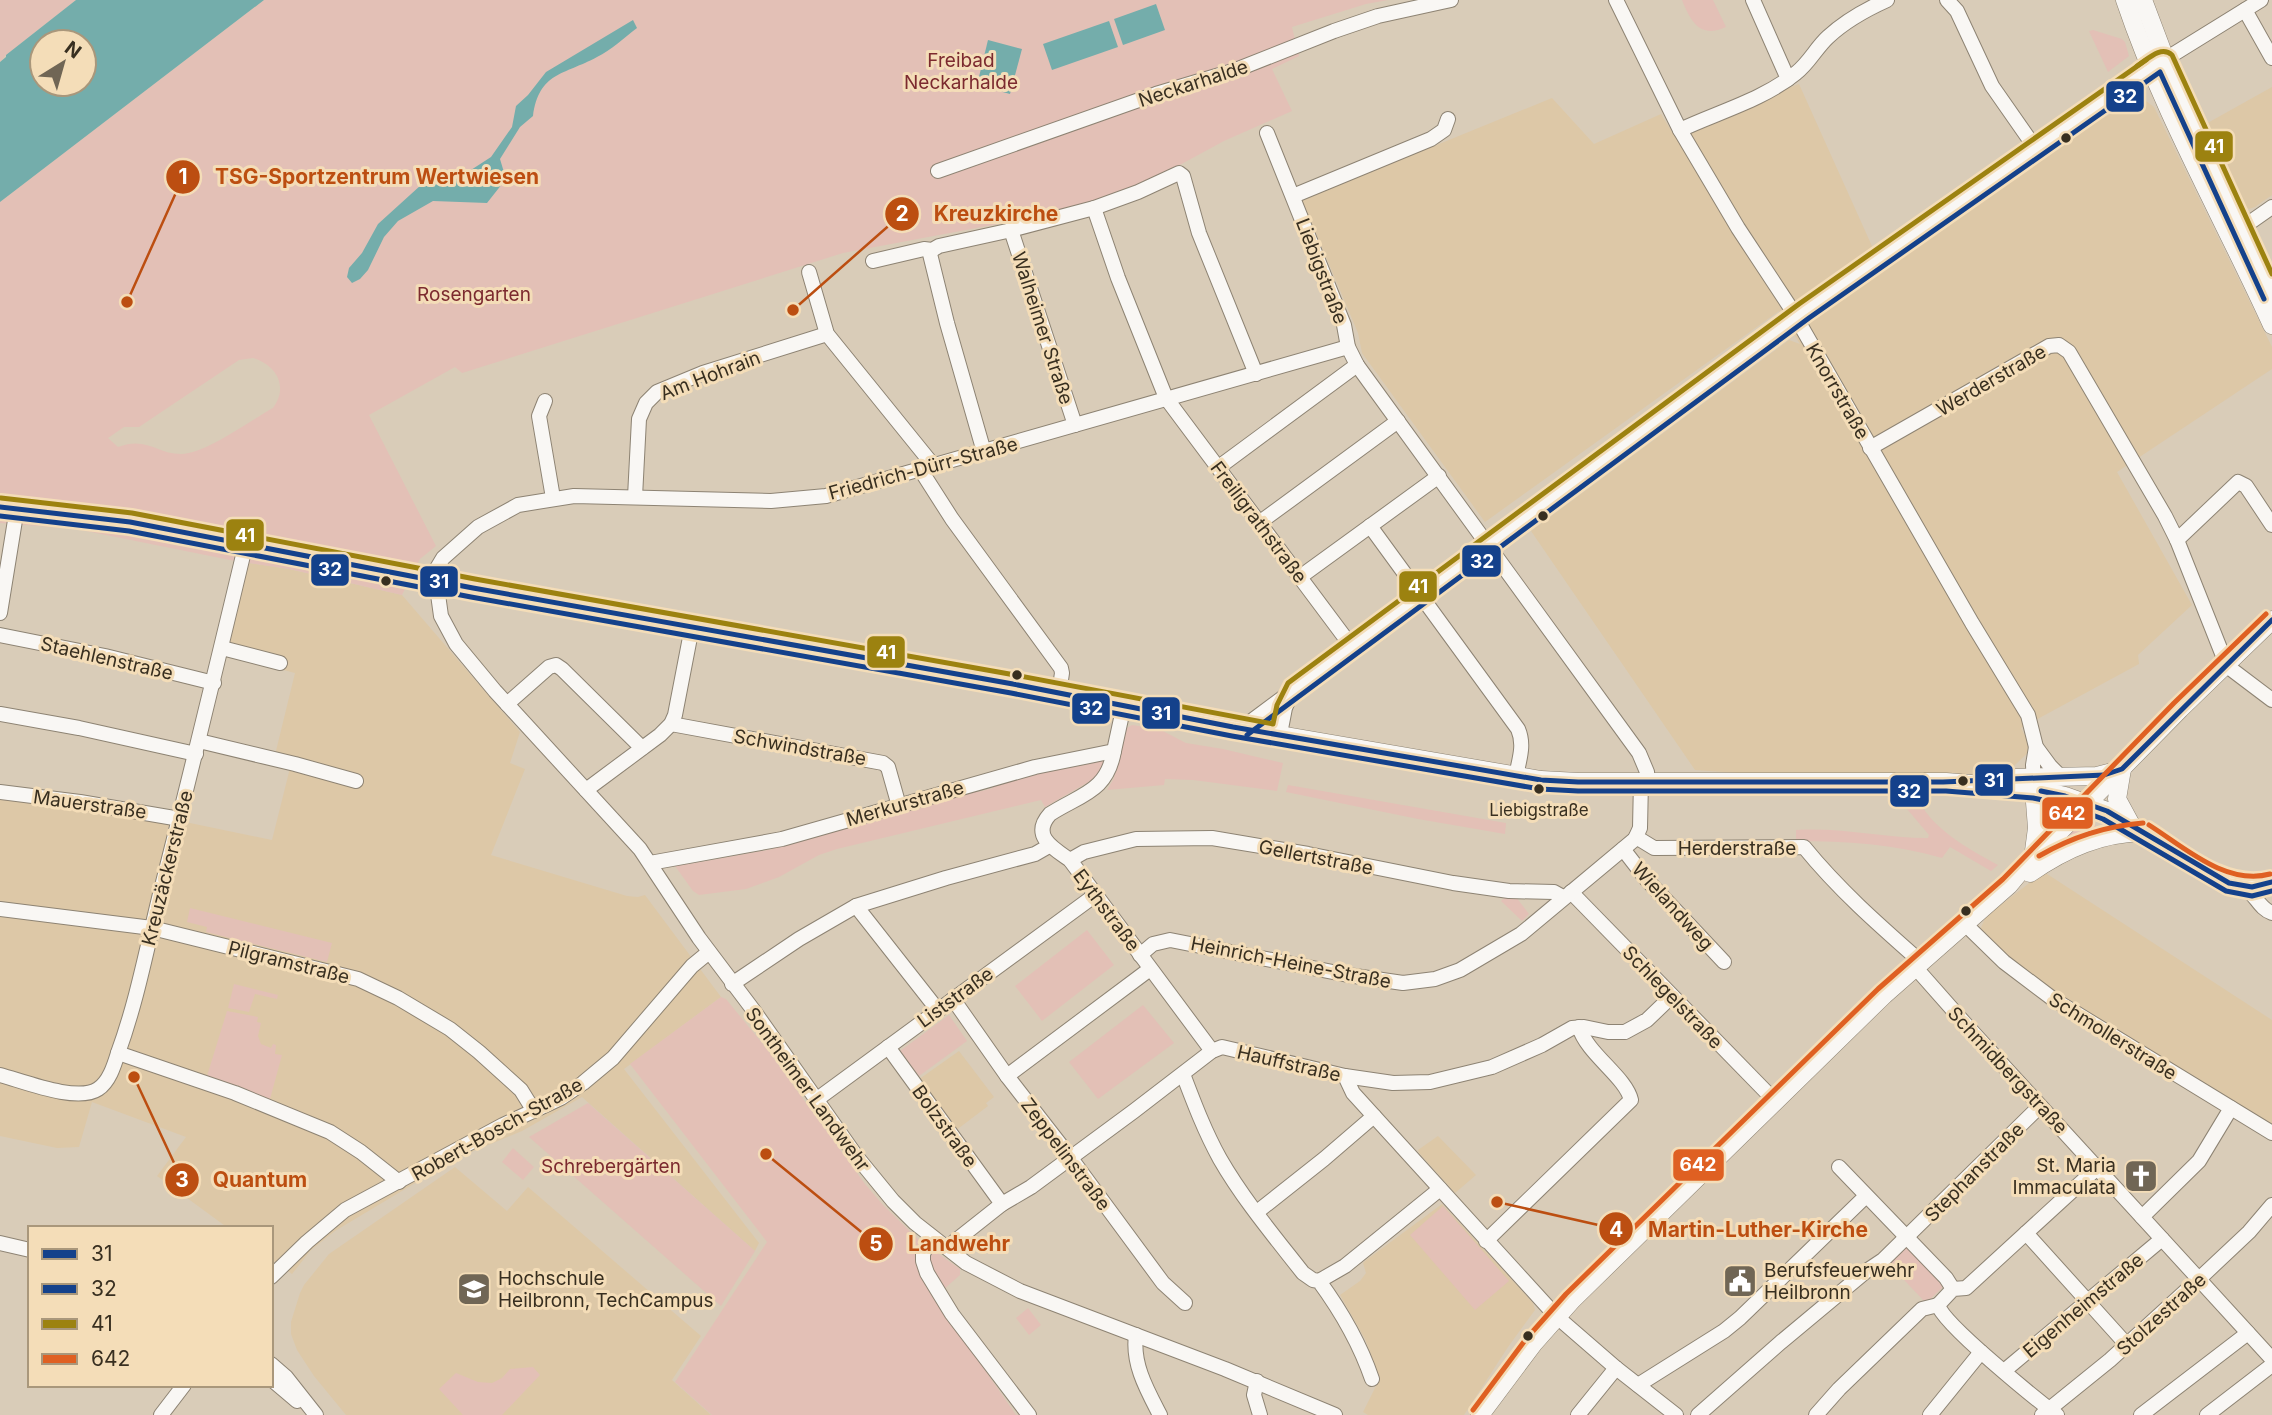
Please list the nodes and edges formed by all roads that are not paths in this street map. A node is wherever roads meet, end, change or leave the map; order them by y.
1 (1451, 0) edge
2 (1616, 0) edge
3 (1753, 0) edge
4 (1947, 0) edge
5 (2125, 0) edge
6 (2143, 0) edge
7 (2261, 0) edge
8 (1884, 1) edge
9 (2245, 10) junction
10 (2272, 58) edge
11 (2158, 63) junction
12 (1788, 79) junction
13 (1448, 119) dead end
14 (1680, 130) junction
15 (1267, 133) dead end
16 (2036, 149) junction
17 (937, 171) dead end
18 (1293, 196) junction
19 (2272, 206) edge
20 (1094, 208) junction
21 (2242, 228) junction
22 (1011, 230) junction
23 (932, 250) junction
24 (873, 261) dead end
25 (809, 272) dead end
26 (2272, 295) edge
27 (1796, 317) junction
28 (2272, 326) edge
29 (827, 334) junction
30 (1348, 347) junction
31 (1357, 365) junction
32 (1256, 374) junction
33 (1166, 398) junction
34 (545, 401) dead end
35 (1398, 421) junction
36 (1075, 425) junction
37 (1870, 448) junction
38 (984, 452) junction
39 (927, 467) junction
40 (1219, 467) junction
41 (1439, 476) junction
42 (635, 497) junction
43 (553, 498) junction
44 (8, 507) edge
45 (1259, 523) junction
46 (2272, 525) edge
47 (1370, 526) junction
48 (2177, 540) junction
49 (246, 543) junction
50 (1489, 545) junction
51 (3, 577) edge
52 (1300, 577) junction
53 (436, 580) junction
54 (1421, 596) junction
55 (0, 613) edge
56 (2272, 620) edge
57 (692, 627) junction
58 (0, 635) edge
59 (1352, 647) junction
60 (222, 648) junction
61 (280, 663) dead end
62 (2227, 666) junction
63 (214, 683) junction
64 (1293, 690) junction
65 (1059, 693) junction
66 (2272, 701) edge
67 (506, 704) junction
68 (1124, 705) junction
69 (0, 714) edge
70 (671, 724) junction
71 (1242, 728) junction
72 (1280, 734) junction
73 (2036, 747) junction
74 (198, 748) junction
75 (642, 748) junction
76 (1114, 751) junction
77 (2122, 769) junction
78 (1516, 776) junction
79 (2062, 778) junction
80 (355, 781) dead end
81 (1644, 781) junction
82 (2034, 784) junction
83 (586, 790) junction
84 (0, 792) edge
85 (2089, 803) junction
86 (899, 806) junction
87 (180, 818) junction
88 (2137, 828) junction
89 (1636, 837) junction
90 (1049, 846) junction
91 (1623, 849) junction
92 (2033, 859) junction
93 (1070, 860) junction
94 (650, 863) junction
95 (2017, 881) junction
96 (2272, 884) edge
97 (2240, 886) junction
98 (1567, 895) junction
99 (1094, 896) junction
100 (856, 906) junction
101 (0, 909) edge
102 (2272, 913) edge
103 (1965, 924) junction
104 (152, 928) junction
105 (709, 952) junction
106 (1140, 955) junction
107 (1724, 962) dead end
108 (1918, 964) junction
109 (1150, 969) junction
110 (732, 984) junction
111 (1672, 996) junction
112 (953, 999) junction
113 (937, 1009) junction
114 (1579, 1027) junction
115 (888, 1047) junction
116 (1212, 1051) junction
117 (118, 1053) junction
118 (1183, 1074) junction
119 (0, 1075) edge
120 (1007, 1076) junction
121 (1345, 1076) junction
122 (816, 1100) junction
123 (1776, 1102) junction
124 (2040, 1106) junction
125 (2231, 1108) junction
126 (534, 1111) junction
127 (1374, 1116) junction
128 (2272, 1133) edge
129 (1070, 1157) junction
130 (1839, 1167) dead end
131 (2097, 1168) junction
132 (399, 1182) junction
133 (1440, 1189) junction
134 (1866, 1196) junction
135 (1002, 1204) junction
136 (2272, 1205) edge
137 (1257, 1212) junction
138 (2142, 1217) junction
139 (2026, 1233) junction
140 (931, 1237) junction
141 (1907, 1238) junction
142 (2162, 1239) junction
143 (1486, 1241) junction
144 (0, 1243) edge
145 (948, 1248) junction
146 (28, 1250) edge
147 (295, 1253) junction
148 (273, 1275) edge
149 (2199, 1279) junction
150 (1319, 1281) junction
151 (273, 1283) edge
152 (1953, 1289) junction
153 (2088, 1301) junction
154 (1185, 1303) dead end
155 (1938, 1305) junction
156 (1556, 1316) junction
157 (2248, 1333) junction
158 (1136, 1335) junction
159 (2127, 1345) junction
160 (1981, 1352) junction
161 (2272, 1359) edge
162 (273, 1362) edge
163 (2272, 1365) edge
164 (1616, 1368) junction
165 (2004, 1371) junction
166 (279, 1378) edge
167 (1372, 1379) dead end
168 (1257, 1381) junction
169 (1638, 1385) junction
170 (182, 1387) edge
171 (2049, 1413) edge
172 (161, 1415) edge
173 (315, 1415) edge
174 (1028, 1415) edge
175 (1160, 1415) edge
176 (1260, 1415) edge
177 (1335, 1415) edge
178 (1480, 1415) edge
179 (1578, 1415) edge
180 (1676, 1415) edge
181 (1699, 1415) edge
182 (1816, 1415) edge
183 (1930, 1415) edge
184 (2141, 1415) edge
185 (2207, 1415) edge

1 - 17 street, Neckarhalde
2 - 14 street, Knorrstraße
3 - 12 street
4 - 16 street
5 - 11 main road
6 - 11 main road
7 - 9 street
8 - 12 street
9 - 10 street
9 - 11 street
11 - 16 street
11 - 21 main road
11 - 28 main road
12 - 14 street
13 - 18 street
14 - 27 street, Knorrstraße
15 - 18 street, Liebigstraße
16 - 27 street
18 - 30 street, Liebigstraße
19 - 21 street
20 - 22 street
20 - 32 street
20 - 33 street, Freiligrathstraße
21 - 26 main road
22 - 23 street
22 - 36 street, Walheimer Straße
23 - 24 street
23 - 38 street
25 - 29 street
27 - 37 street, Knorrstraße
27 - 50 street
29 - 39 street
29 - 42 street, Am Hohrain
30 - 31 street, Liebigstraße
30 - 32 street, Friedrich-Dürr-Straße
31 - 35 street, Liebigstraße
31 - 40 street
32 - 33 street, Friedrich-Dürr-Straße
33 - 36 street, Friedrich-Dürr-Straße
33 - 40 street, Freiligrathstraße
34 - 43 street
35 - 41 street, Liebigstraße
35 - 45 street
36 - 38 street, Friedrich-Dürr-Straße
37 - 48 street, Werderstraße
37 - 73 street, Knorrstraße
38 - 39 street, Friedrich-Dürr-Straße
39 - 42 street, Friedrich-Dürr-Straße
39 - 65 street
40 - 45 street, Freiligrathstraße
41 - 47 street
41 - 50 street, Liebigstraße
42 - 43 street, Friedrich-Dürr-Straße
43 - 53 street, Friedrich-Dürr-Straße
44 - 49 main road
44 - 51 street
45 - 52 street, Freiligrathstraße
46 - 48 street
47 - 52 street
47 - 54 street
48 - 62 street, Werderstraße
49 - 53 main road
49 - 60 street, Kreuzäckerstraße
50 - 54 street
50 - 81 street, Liebigstraße
51 - 55 street
52 - 59 street, Freiligrathstraße
53 - 57 main road
53 - 67 street, Sontheimer Landwehr
54 - 59 street
54 - 78 street
56 - 62 main road
57 - 65 main road
57 - 70 street
58 - 63 street, Staehlenstraße
59 - 64 street
60 - 61 street
60 - 63 street, Kreuzäckerstraße
62 - 66 street
62 - 77 main road
63 - 74 street, Kreuzäckerstraße
64 - 71 street
64 - 72 street
65 - 68 main road
67 - 75 street
67 - 83 street, Sontheimer Landwehr
68 - 71 main road
68 - 76 street
69 - 74 street
70 - 75 street
70 - 86 street, Schwindstraße
71 - 72 main road
72 - 78 main road
73 - 79 street, Knorrstraße
73 - 82 street, Knorrstraße
74 - 80 street
74 - 87 street, Kreuzäckerstraße
75 - 83 street
76 - 86 street, Merkurstraße
76 - 90 street
77 - 79 main road
77 - 85 main road
77 - 88 main road
78 - 81 main road
79 - 82 main road
81 - 82 main road
81 - 89 street
82 - 85 main road
82 - 92 main road
83 - 94 street, Sontheimer Landwehr
84 - 87 street, Mauerstraße
85 - 88 main road
85 - 92 main road
86 - 94 street, Merkurstraße
87 - 104 street, Kreuzäckerstraße
88 - 95 main road
88 - 97 main road
89 - 91 street, Heinrich-Heine-Straße
89 - 108 street, Herderstraße
90 - 93 street, Eythstraße
90 - 100 street
91 - 98 street, Heinrich-Heine-Straße
91 - 107 street, Wielandweg
92 - 95 main road
93 - 98 street, Gellertstraße
93 - 99 street, Eythstraße
94 - 105 street, Sontheimer Landwehr
95 - 103 main road
96 - 97 main road
96 - 102 street
97 - 102 street
98 - 106 street, Heinrich-Heine-Straße
98 - 111 street, Schlegelstraße
99 - 106 street, Eythstraße
99 - 112 street, Liststraße
100 - 110 street
100 - 113 street
101 - 104 street, Pilgramstraße
103 - 108 main road
103 - 125 street, Schmollerstraße
104 - 117 street, Kreuzäckerstraße
104 - 126 street, Pilgramstraße
105 - 110 street, Sontheimer Landwehr
105 - 126 street, Robert-Bosch-Straße
106 - 109 street, Eythstraße
108 - 123 main road
108 - 124 street, Schmidbergstraße
109 - 116 street, Eythstraße
109 - 120 street
110 - 122 street, Sontheimer Landwehr
111 - 114 street
111 - 123 street, Schlegelstraße
112 - 113 street, Liststraße
112 - 120 street, Zeppelinstraße
113 - 115 street, Liststraße
114 - 121 street, Hauffstraße
114 - 143 street
115 - 122 street, Liststraße
115 - 135 street, Bolzstraße
116 - 118 street, Hauffstraße
116 - 121 street, Hauffstraße
117 - 119 street, Kreuzäckerstraße
117 - 132 street
118 - 129 street, Hauffstraße
118 - 137 street
120 - 129 street, Zeppelinstraße
121 - 127 street
122 - 140 street, Sontheimer Landwehr
123 - 156 main road
124 - 131 street, Schmidbergstraße
124 - 141 street, Stephanstraße
125 - 128 street, Schmollerstraße
125 - 138 street
126 - 132 street, Robert-Bosch-Straße
127 - 133 street
127 - 137 street
129 - 135 street, Hauffstraße
129 - 154 street, Zeppelinstraße
130 - 134 street
131 - 138 street, Schmidbergstraße
131 - 139 street
132 - 147 street, Robert-Bosch-Straße
133 - 143 street
133 - 150 street
134 - 141 street
134 - 169 street
135 - 145 street, Hauffstraße
136 - 149 street, Stolzestraße
137 - 150 street
138 - 142 street, Schmidbergstraße
139 - 152 street
139 - 153 street
140 - 145 street, Sontheimer Landwehr
140 - 174 street
141 - 152 street
141 - 181 street, Stephanstraße
142 - 149 street, Schmidbergstraße
142 - 153 street, Eigenheimstraße
143 - 156 street
144 - 146 street
145 - 158 street, Sontheimer Landwehr
147 - 148 street, Robert-Bosch-Straße
147 - 151 street, Robert-Bosch-Straße
149 - 157 street, Schmidbergstraße
149 - 159 street, Stolzestraße
150 - 167 street
152 - 155 street
153 - 159 street
153 - 165 street, Eigenheimstraße
155 - 160 street
155 - 182 street
156 - 164 street
156 - 178 main road
157 - 161 street, Schmidbergstraße
157 - 184 street
158 - 168 street, Sontheimer Landwehr
158 - 175 street
159 - 171 street, Stolzestraße
160 - 165 street
160 - 183 street
162 - 166 street
163 - 185 street
164 - 169 street
164 - 179 street
165 - 171 street
166 - 173 street
168 - 176 street
168 - 177 street, Sontheimer Landwehr
169 - 180 street
170 - 172 street

